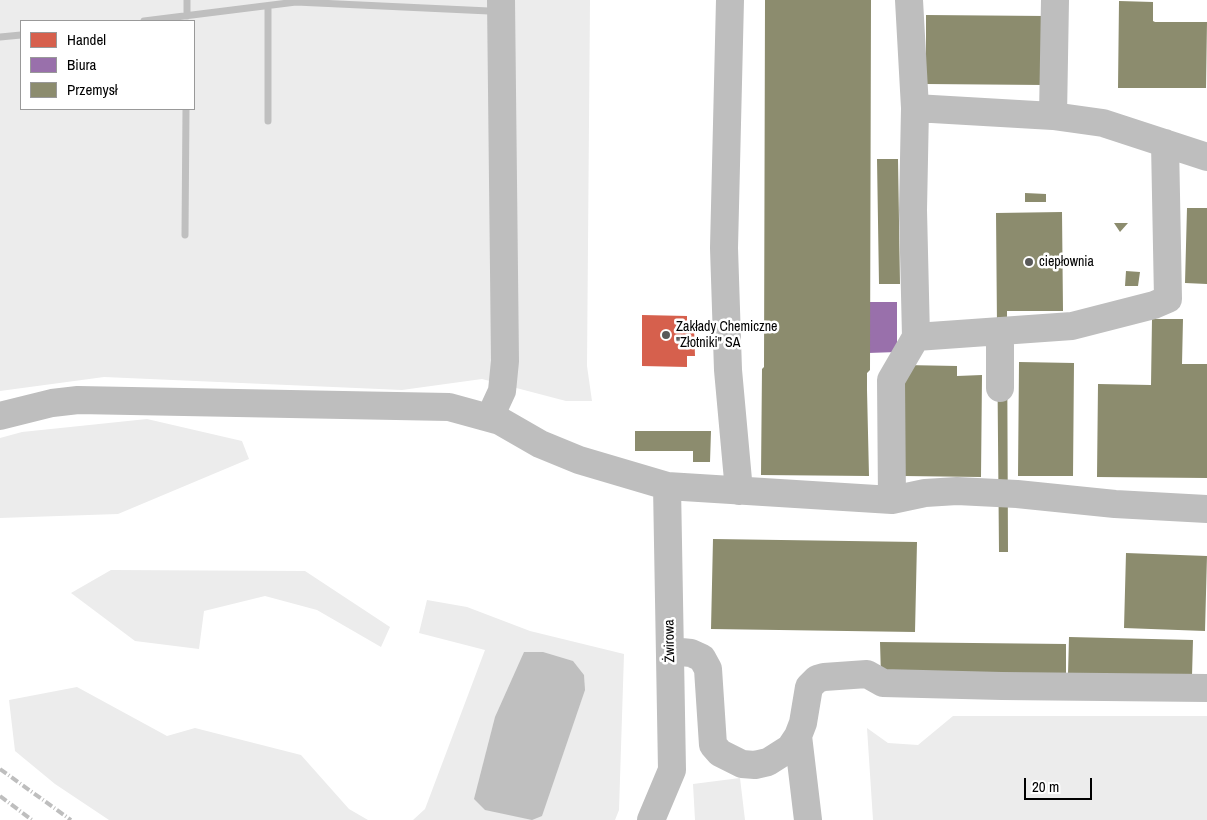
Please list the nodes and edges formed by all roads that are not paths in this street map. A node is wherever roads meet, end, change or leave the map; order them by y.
1 (501, 0) edge
2 (730, 0) edge
3 (909, 0) edge
4 (1056, 0) edge
5 (915, 108) junction
6 (1053, 116) junction
7 (1164, 143) junction
8 (1207, 157) edge
9 (1000, 331) junction
10 (916, 337) junction
11 (1000, 388) dead end
12 (0, 416) edge
13 (490, 417) junction
14 (668, 486) junction
15 (738, 491) junction
16 (892, 500) junction
17 (1207, 509) edge
18 (671, 652) junction
19 (1207, 688) edge
20 (798, 736) junction
21 (651, 820) edge
22 (808, 820) edge

1 - 13 street
2 - 15 street
3 - 5 street
4 - 6 street
5 - 6 street
5 - 10 street
6 - 7 street
7 - 8 street
7 - 9 street
9 - 10 street
9 - 11 street
10 - 16 street
12 - 13 street
13 - 14 street
14 - 15 street
14 - 18 street, Żwirowa
15 - 16 street
16 - 17 street
18 - 20 street
18 - 21 street, Żwirowa
19 - 20 street
20 - 22 street

